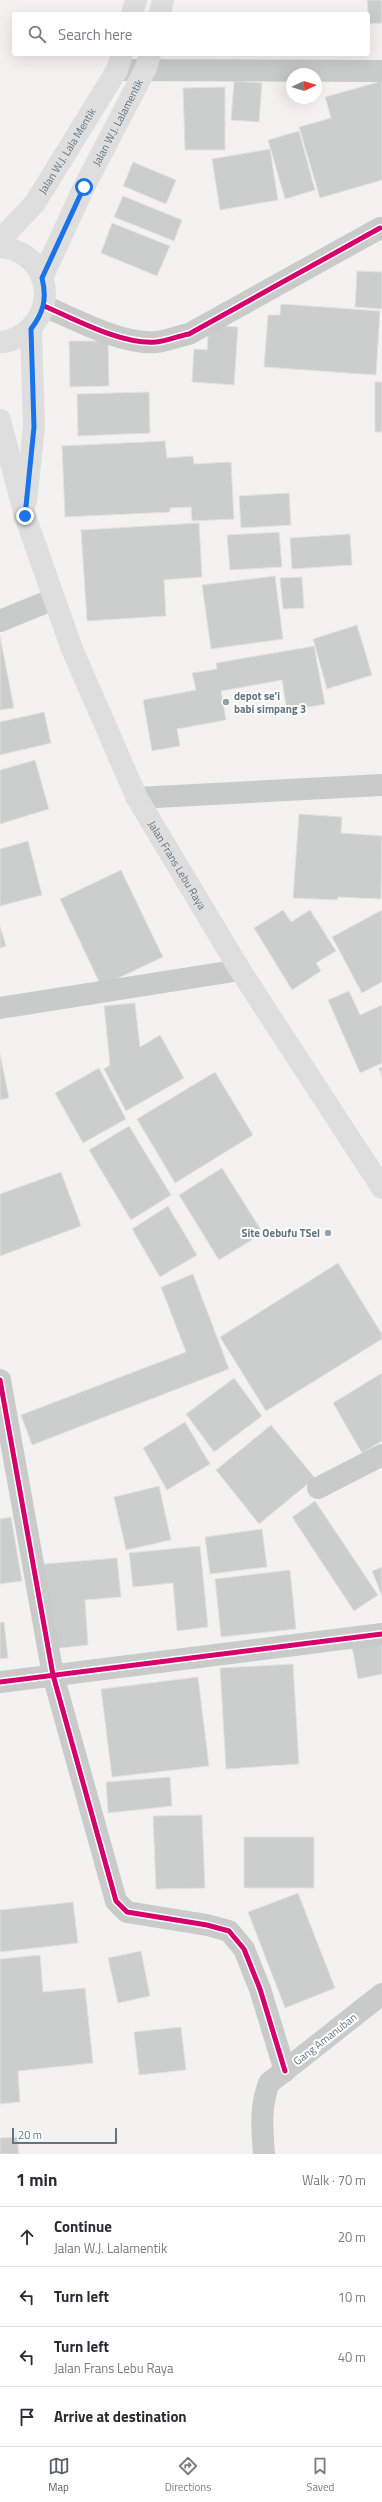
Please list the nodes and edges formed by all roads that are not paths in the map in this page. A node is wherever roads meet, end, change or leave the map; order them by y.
1 (136, 0) edge
2 (163, 0) edge
3 (133, 12) edge
4 (160, 12) edge
5 (148, 61) edge
6 (119, 62) edge
7 (382, 71) edge
8 (380, 228) dead end
9 (0, 240) edge
10 (0, 247) edge
11 (42, 278) junction
12 (44, 306) junction
13 (31, 329) junction
14 (0, 342) edge
15 (0, 420) edge
16 (25, 516) junction
17 (54, 599) junction
18 (0, 621) edge
19 (382, 785) edge
20 (137, 798) junction
21 (240, 970) junction
22 (0, 1008) edge
23 (382, 1188) edge
24 (0, 1380) edge
25 (382, 1455) edge
26 (318, 1488) dead end
27 (382, 1634) edge
28 (53, 1675) junction
29 (0, 1682) edge
30 (382, 1994) edge
31 (285, 2071) junction
32 (264, 2154) edge

1 - 3 main road
2 - 4 main road
5 - 6 street
5 - 7 street
5 - 11 main road, Jalan W.J. Lalamentik
6 - 9 main road, Jalan W.J. Lala Mentik
8 - 12 street
10 - 11 main road
11 - 12 main road
12 - 13 main road
13 - 14 main road
13 - 16 main road, Jalan Frans Lebu Raya
15 - 16 main road, Jalan Frans Lebu Raya
16 - 17 main road, Jalan Frans Lebu Raya
17 - 18 street
17 - 20 main road, Jalan Frans Lebu Raya
19 - 20 street
20 - 21 main road, Jalan Frans Lebu Raya
21 - 22 street
21 - 23 main road, Jalan Frans Lebu Raya
24 - 28 street
25 - 26 street
27 - 28 street
28 - 29 street
28 - 31 street
30 - 31 street, Gang Amanuban
31 - 32 street, Gang Amanuban

